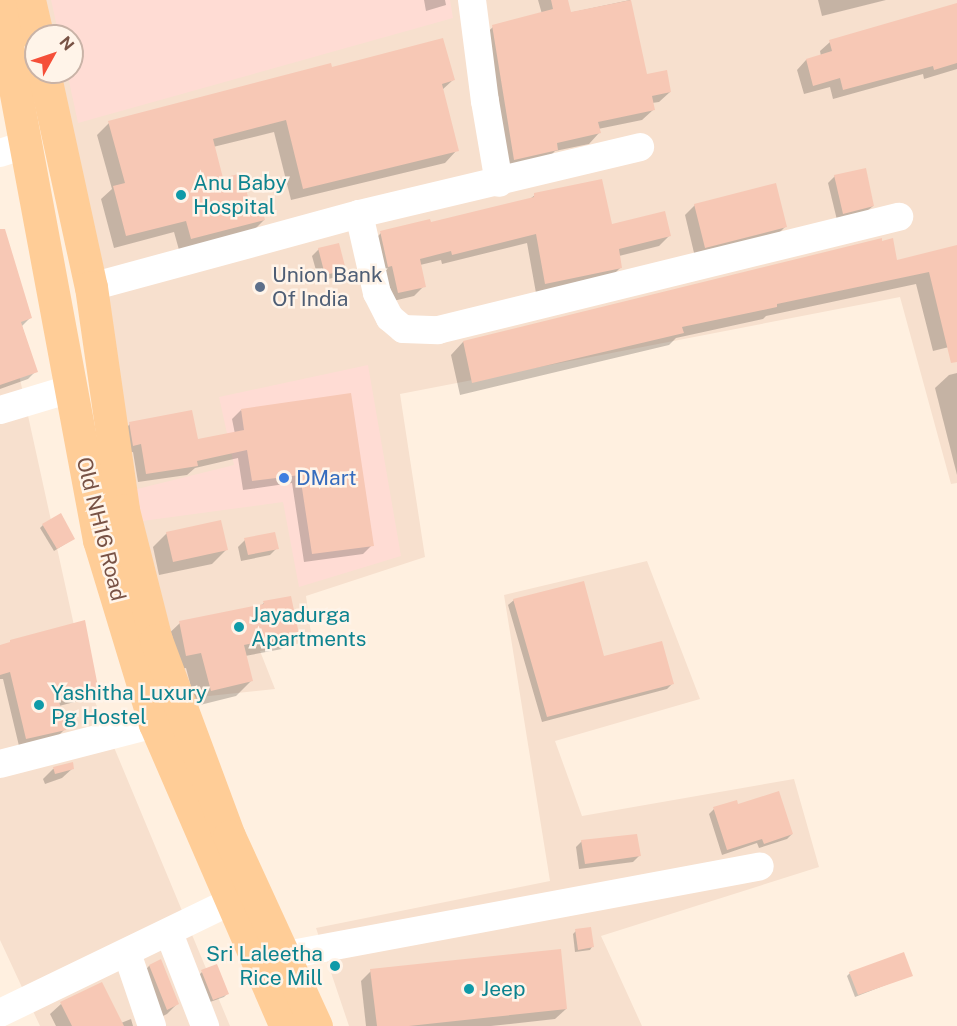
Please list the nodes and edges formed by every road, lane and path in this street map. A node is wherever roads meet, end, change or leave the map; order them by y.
1 (29, 0) edge
2 (472, 0) edge
3 (0, 8) edge
4 (34, 24) edge
5 (47, 84) edge
6 (640, 147) dead end
7 (12, 149) edge
8 (499, 183) junction
9 (359, 214) junction
10 (899, 217) dead end
11 (91, 287) junction
12 (70, 389) junction
13 (0, 410) edge
14 (155, 724) junction
15 (0, 764) edge
16 (760, 866) dead end
17 (230, 902) junction
18 (169, 933) junction
19 (127, 954) junction
20 (282, 956) junction
21 (0, 1013) edge
22 (152, 1026) edge
23 (205, 1026) edge
24 (286, 1026) edge
25 (316, 1026) edge

1 - 4 main road
2 - 8 street
3 - 7 main road, Old NH16 Road
5 - 11 main road, Old NH16 Road
6 - 8 street
7 - 12 main road, Old NH16 Road
8 - 9 street
9 - 10 street
9 - 11 street
11 - 20 main road, Old NH16 Road
12 - 13 street
12 - 14 main road, Old NH16 Road
14 - 15 street
14 - 17 main road, Old NH16 Road
16 - 20 street
17 - 18 street
17 - 24 main road, Old NH16 Road
18 - 19 street
18 - 23 street
19 - 21 street
19 - 22 street
20 - 25 main road, Old NH16 Road

